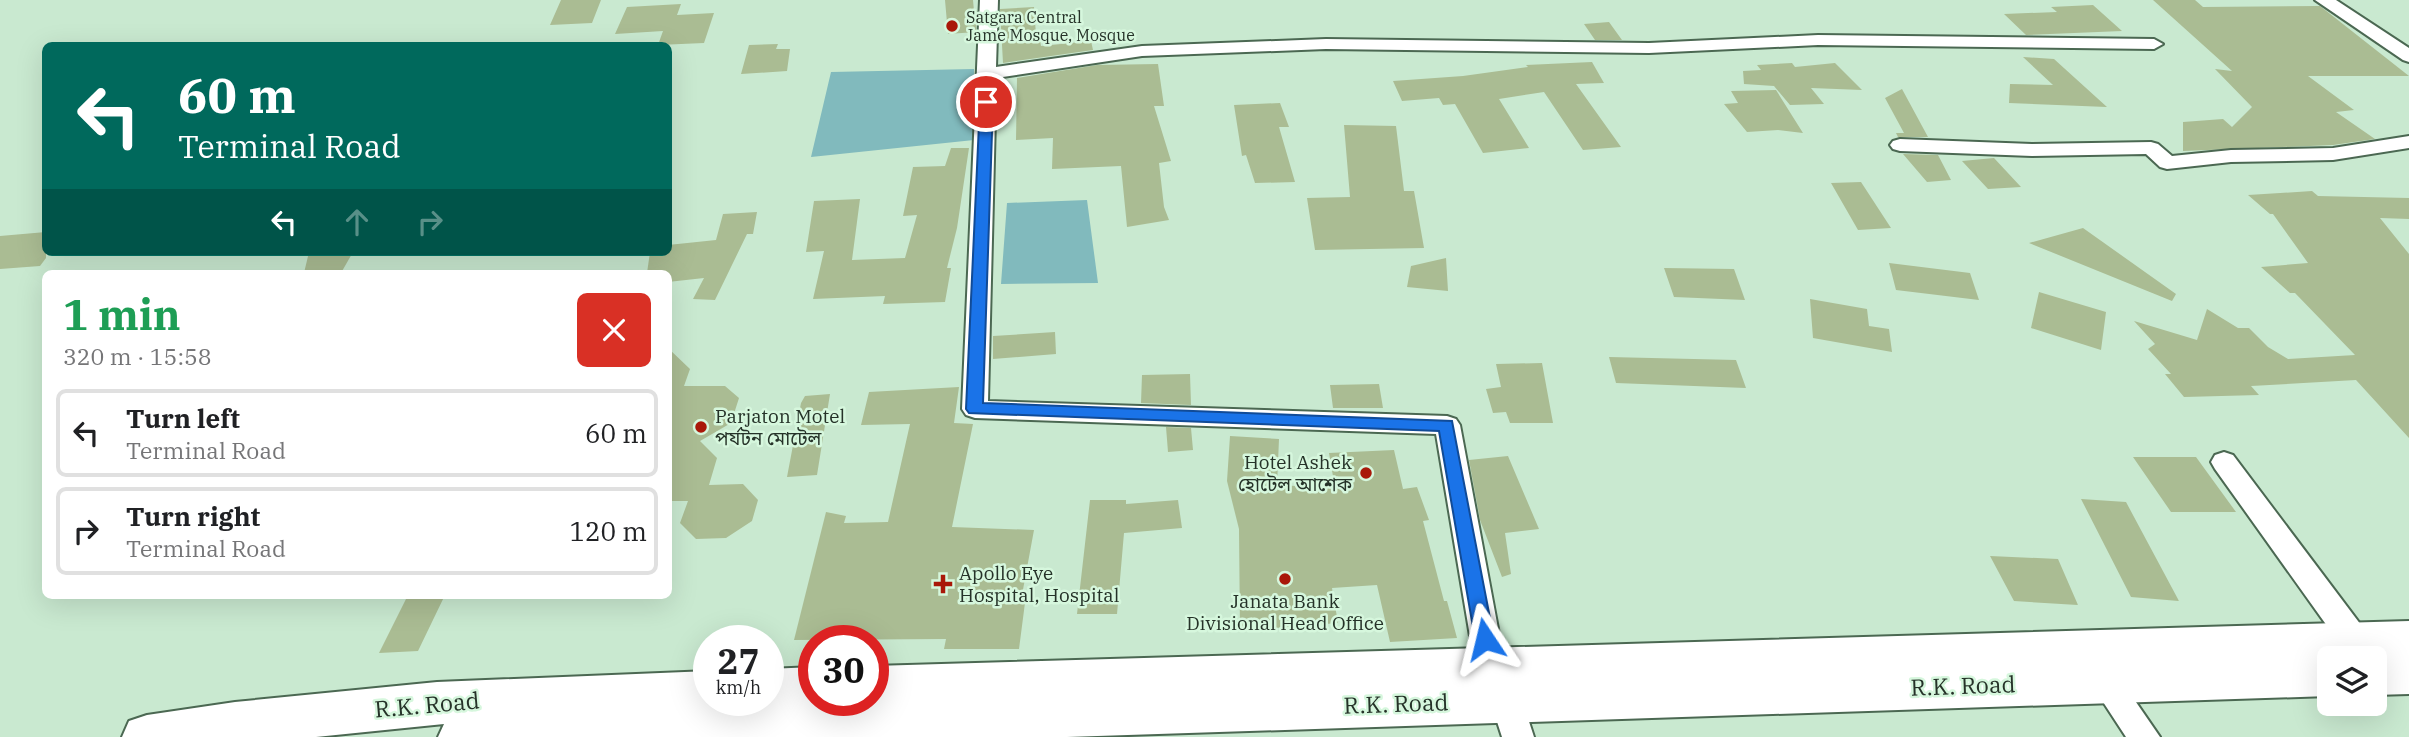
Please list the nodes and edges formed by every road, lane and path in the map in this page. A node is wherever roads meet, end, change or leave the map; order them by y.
1 (989, 0) edge
2 (2324, 0) edge
3 (2154, 44) dead end
4 (2409, 56) edge
5 (988, 74) junction
6 (2409, 142) edge
7 (1900, 145) dead end
8 (2224, 462) dead end
9 (2368, 646) edge
10 (2317, 670) edge
11 (2317, 671) edge
12 (2105, 682) junction
13 (889, 687) edge
14 (693, 693) edge
15 (798, 696) edge
16 (1505, 701) edge
17 (757, 717) edge
18 (1153, 725) edge
19 (996, 727) edge
20 (571, 734) edge
21 (147, 737) edge
22 (463, 737) edge
23 (2144, 737) edge

1 - 5 street
2 - 4 street
3 - 5 street
5 - 16 street
6 - 7 street
8 - 9 street
10 - 16 highway, R.K. Road
11 - 12 highway, R.K. Road
12 - 16 highway, R.K. Road
12 - 23 street
13 - 16 highway, R.K. Road
14 - 21 highway, R.K. Road
15 - 17 highway, R.K. Road
16 - 18 highway, R.K. Road
17 - 19 highway, R.K. Road
17 - 20 highway, R.K. Road
18 - 19 highway, R.K. Road
20 - 22 highway, R.K. Road

